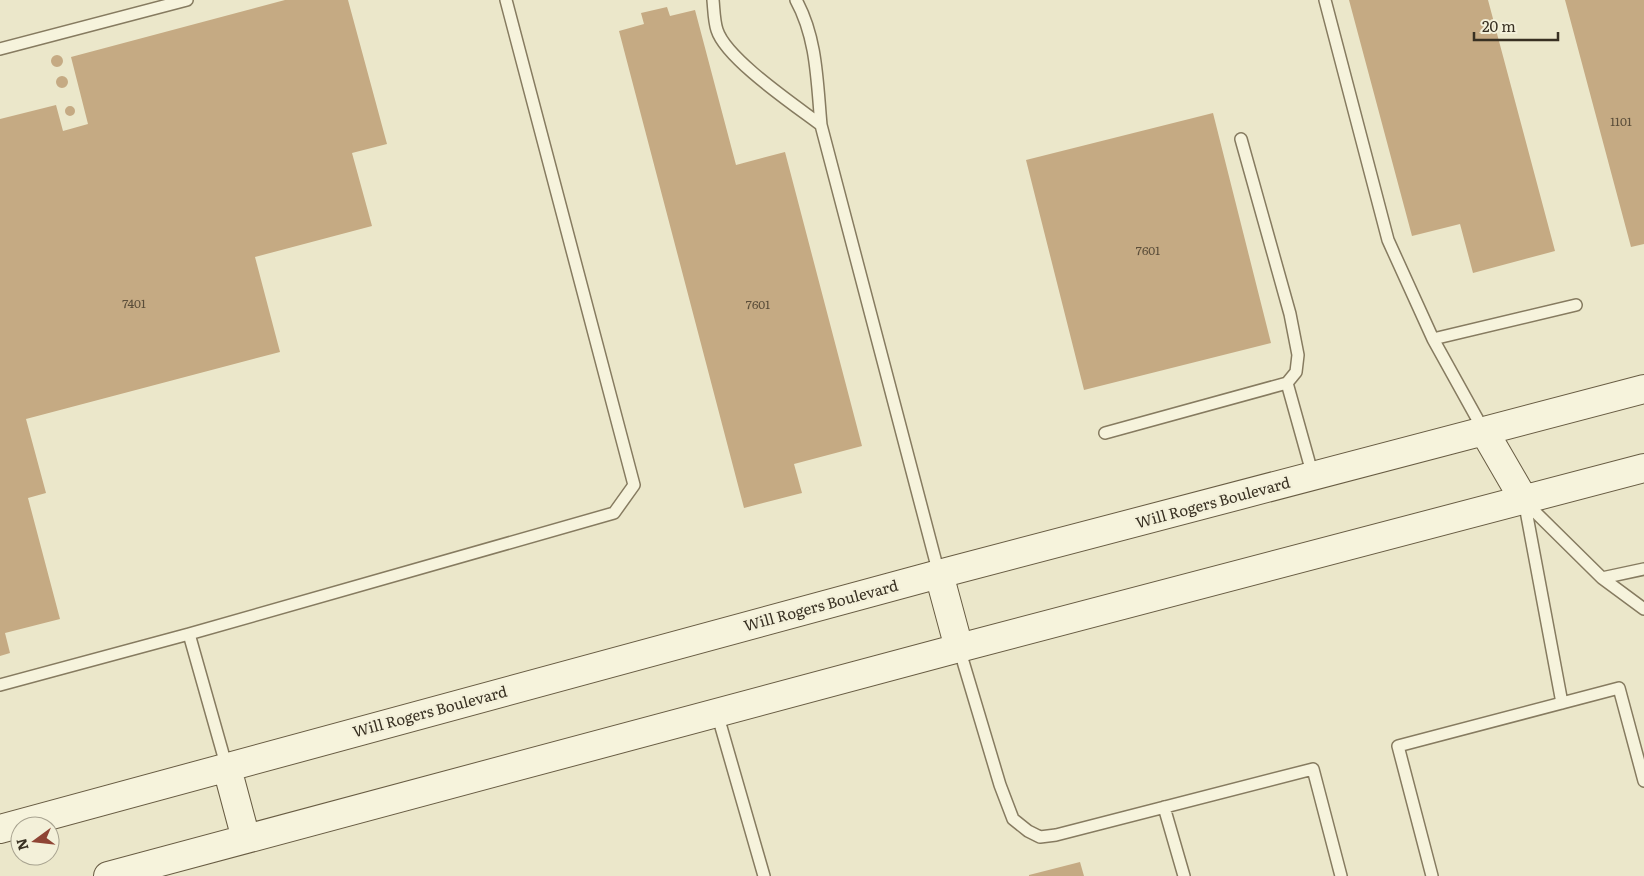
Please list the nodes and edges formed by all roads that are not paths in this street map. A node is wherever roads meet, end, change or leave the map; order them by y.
1 (187, 0) edge
2 (506, 0) edge
3 (713, 0) edge
4 (796, 0) edge
5 (1325, 0) edge
6 (0, 49) edge
7 (821, 125) junction
8 (1241, 138) dead end
9 (1576, 306) dead end
10 (1433, 339) junction
11 (1287, 383) junction
12 (1644, 389) edge
13 (1484, 431) junction
14 (1105, 433) dead end
15 (1644, 468) edge
16 (1313, 476) junction
17 (1524, 500) junction
18 (1644, 569) edge
19 (939, 574) junction
20 (1602, 578) junction
21 (1644, 609) edge
22 (189, 634) junction
23 (959, 648) junction
24 (0, 685) edge
25 (1562, 703) junction
26 (717, 713) junction
27 (227, 768) junction
28 (1644, 781) edge
29 (1164, 807) junction
30 (0, 829) edge
31 (246, 839) junction
32 (108, 876) edge
33 (764, 876) edge
34 (1184, 876) edge
35 (1341, 876) edge
36 (1432, 876) edge

1 - 6 lane
2 - 22 lane
3 - 7 lane
4 - 7 lane
5 - 10 lane
7 - 19 lane
8 - 11 lane
9 - 10 lane
10 - 13 lane
11 - 14 lane
11 - 16 lane
12 - 13 main road, Will Rogers Boulevard
13 - 16 main road, Will Rogers Boulevard
13 - 17 main road
15 - 17 main road
16 - 19 main road, Will Rogers Boulevard
17 - 20 lane
17 - 23 main road
17 - 25 lane
18 - 20 lane
19 - 23 main road
19 - 27 main road, Will Rogers Boulevard
20 - 21 lane
22 - 24 lane
22 - 27 lane
23 - 26 main road
23 - 29 lane
25 - 28 lane
25 - 36 lane
26 - 31 main road
26 - 33 lane
27 - 30 main road, Will Rogers Boulevard
27 - 31 main road
29 - 34 lane
29 - 35 lane
31 - 32 main road

